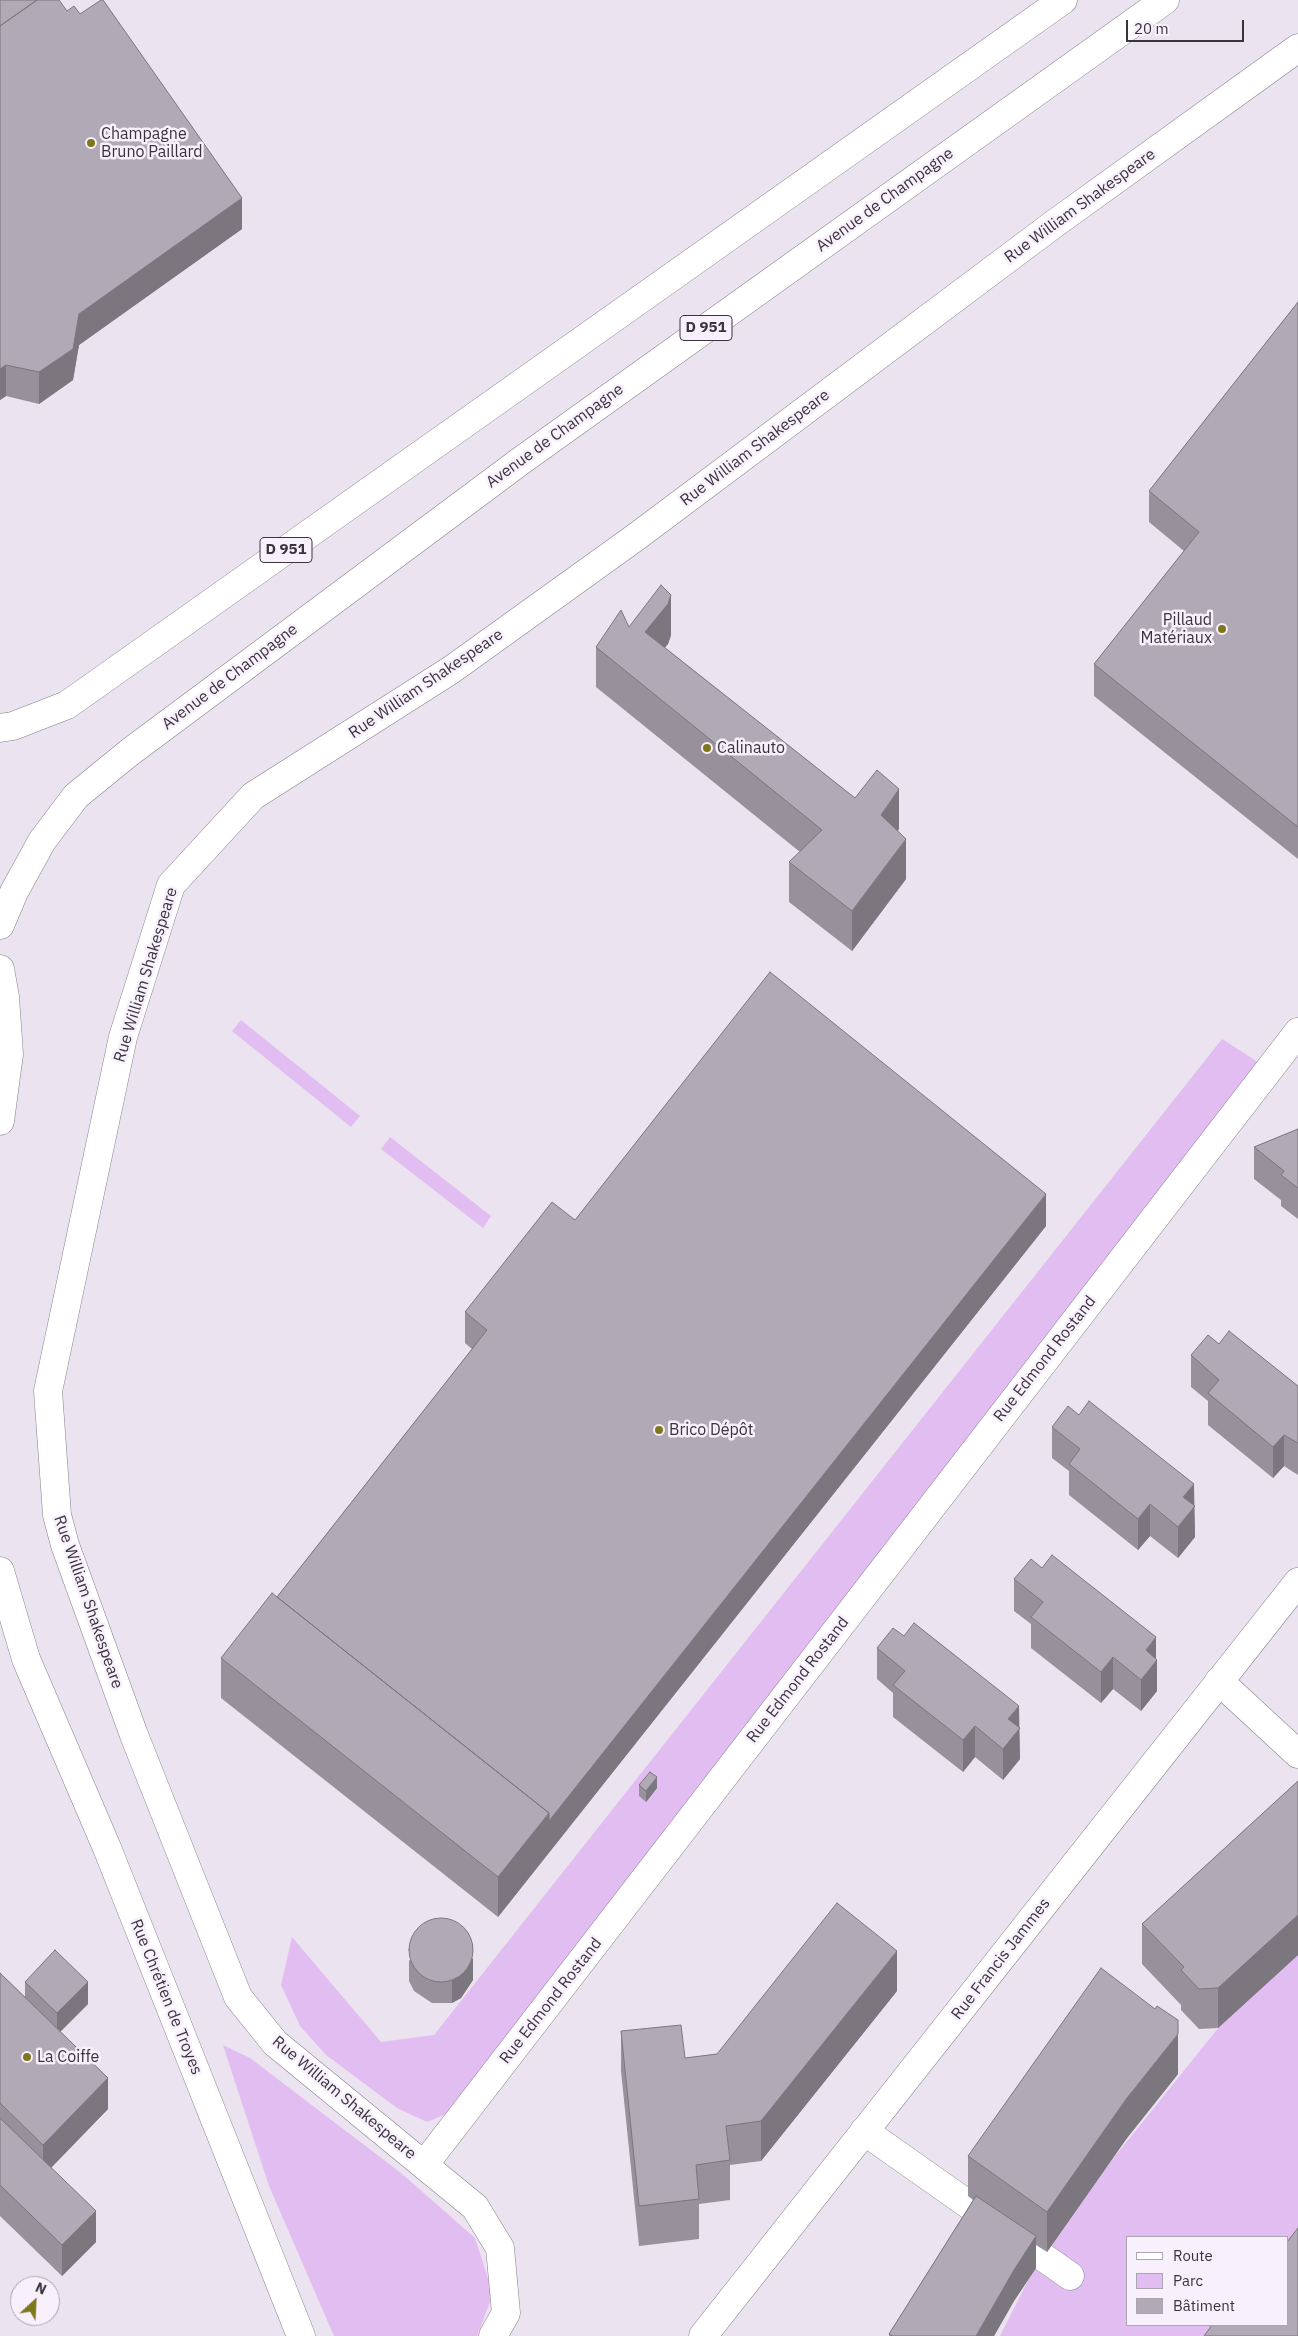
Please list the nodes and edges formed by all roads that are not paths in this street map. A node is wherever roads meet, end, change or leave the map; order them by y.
1 (1063, 0) edge
2 (1165, 0) edge
3 (1298, 48) edge
4 (0, 728) edge
5 (0, 925) edge
6 (0, 970) edge
7 (1294, 1046) edge
8 (0, 1121) edge
9 (0, 1571) edge
10 (1298, 1582) edge
11 (0, 1615) edge
12 (26, 1659) junction
13 (1220, 1681) junction
14 (1298, 1754) edge
15 (864, 2132) junction
16 (424, 2165) junction
17 (1070, 2276) dead end
18 (301, 2336) edge
19 (493, 2336) edge
20 (703, 2336) edge

1 - 4 street, D 951
2 - 5 street, Avenue de Champagne / D 951
3 - 16 street, Rue William Shakespeare
6 - 8 street
7 - 16 street, Rue Edmond Rostand
9 - 12 street, Rue Chrétien de Troyes
10 - 13 street, Rue Francis Jammes
11 - 12 street, Rue Chrétien de Troyes
12 - 18 street, Rue Chrétien de Troyes
13 - 14 street
13 - 15 street, Rue Francis Jammes
15 - 17 street
15 - 20 street, Rue Francis Jammes
16 - 19 street

